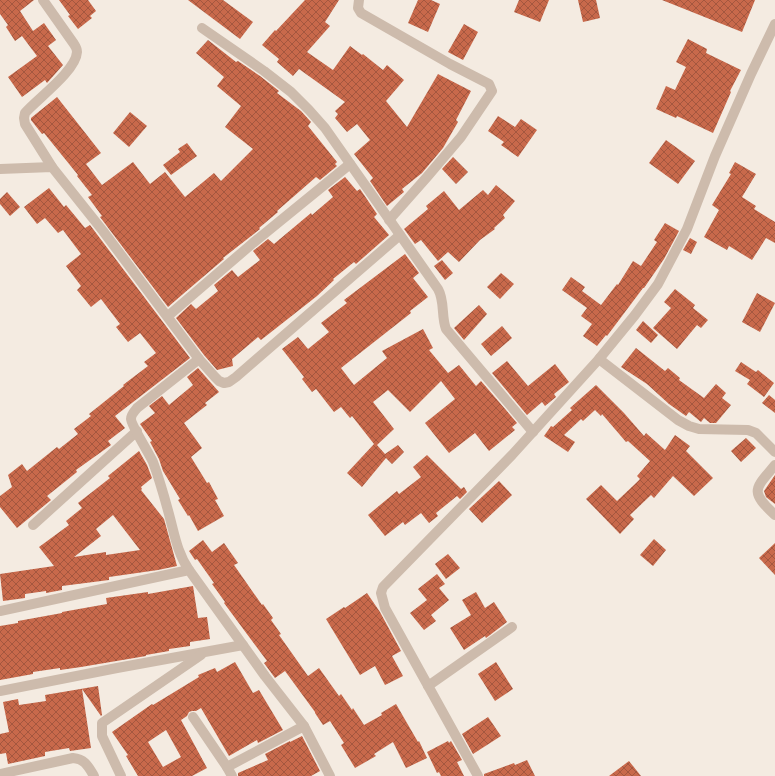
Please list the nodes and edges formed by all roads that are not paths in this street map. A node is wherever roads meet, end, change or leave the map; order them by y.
1 (43, 0) edge
2 (359, 0) edge
3 (775, 24) edge
4 (202, 28) dead end
5 (350, 164) junction
6 (52, 167) junction
7 (0, 169) edge
8 (388, 220) junction
9 (400, 235) junction
10 (168, 316) junction
11 (199, 359) junction
12 (599, 359) junction
13 (137, 431) junction
14 (533, 432) junction
15 (775, 452) edge
16 (775, 465) edge
17 (775, 515) edge
18 (33, 526) dead end
19 (189, 570) junction
20 (0, 610) edge
21 (512, 627) dead end
22 (243, 645) junction
23 (206, 652) junction
24 (428, 686) junction
25 (0, 691) edge
26 (193, 718) dead end
27 (304, 726) junction
28 (227, 767) junction
29 (0, 774) edge
30 (94, 776) edge
31 (121, 776) edge
32 (232, 776) edge
33 (330, 776) edge
34 (478, 776) edge

1 - 6 street
2 - 8 street
3 - 12 street
4 - 5 street
5 - 8 street
5 - 10 street
6 - 7 street
6 - 10 street
8 - 9 street
9 - 11 street
9 - 14 street
10 - 11 street
11 - 13 street
12 - 14 street
12 - 15 street
13 - 18 street
13 - 19 street
14 - 24 street
16 - 17 street
19 - 20 street
19 - 22 street
21 - 24 street
22 - 23 street
22 - 27 street
23 - 25 street
23 - 31 street
24 - 34 street
26 - 28 street
27 - 28 street
27 - 33 street
28 - 32 street
29 - 30 street

